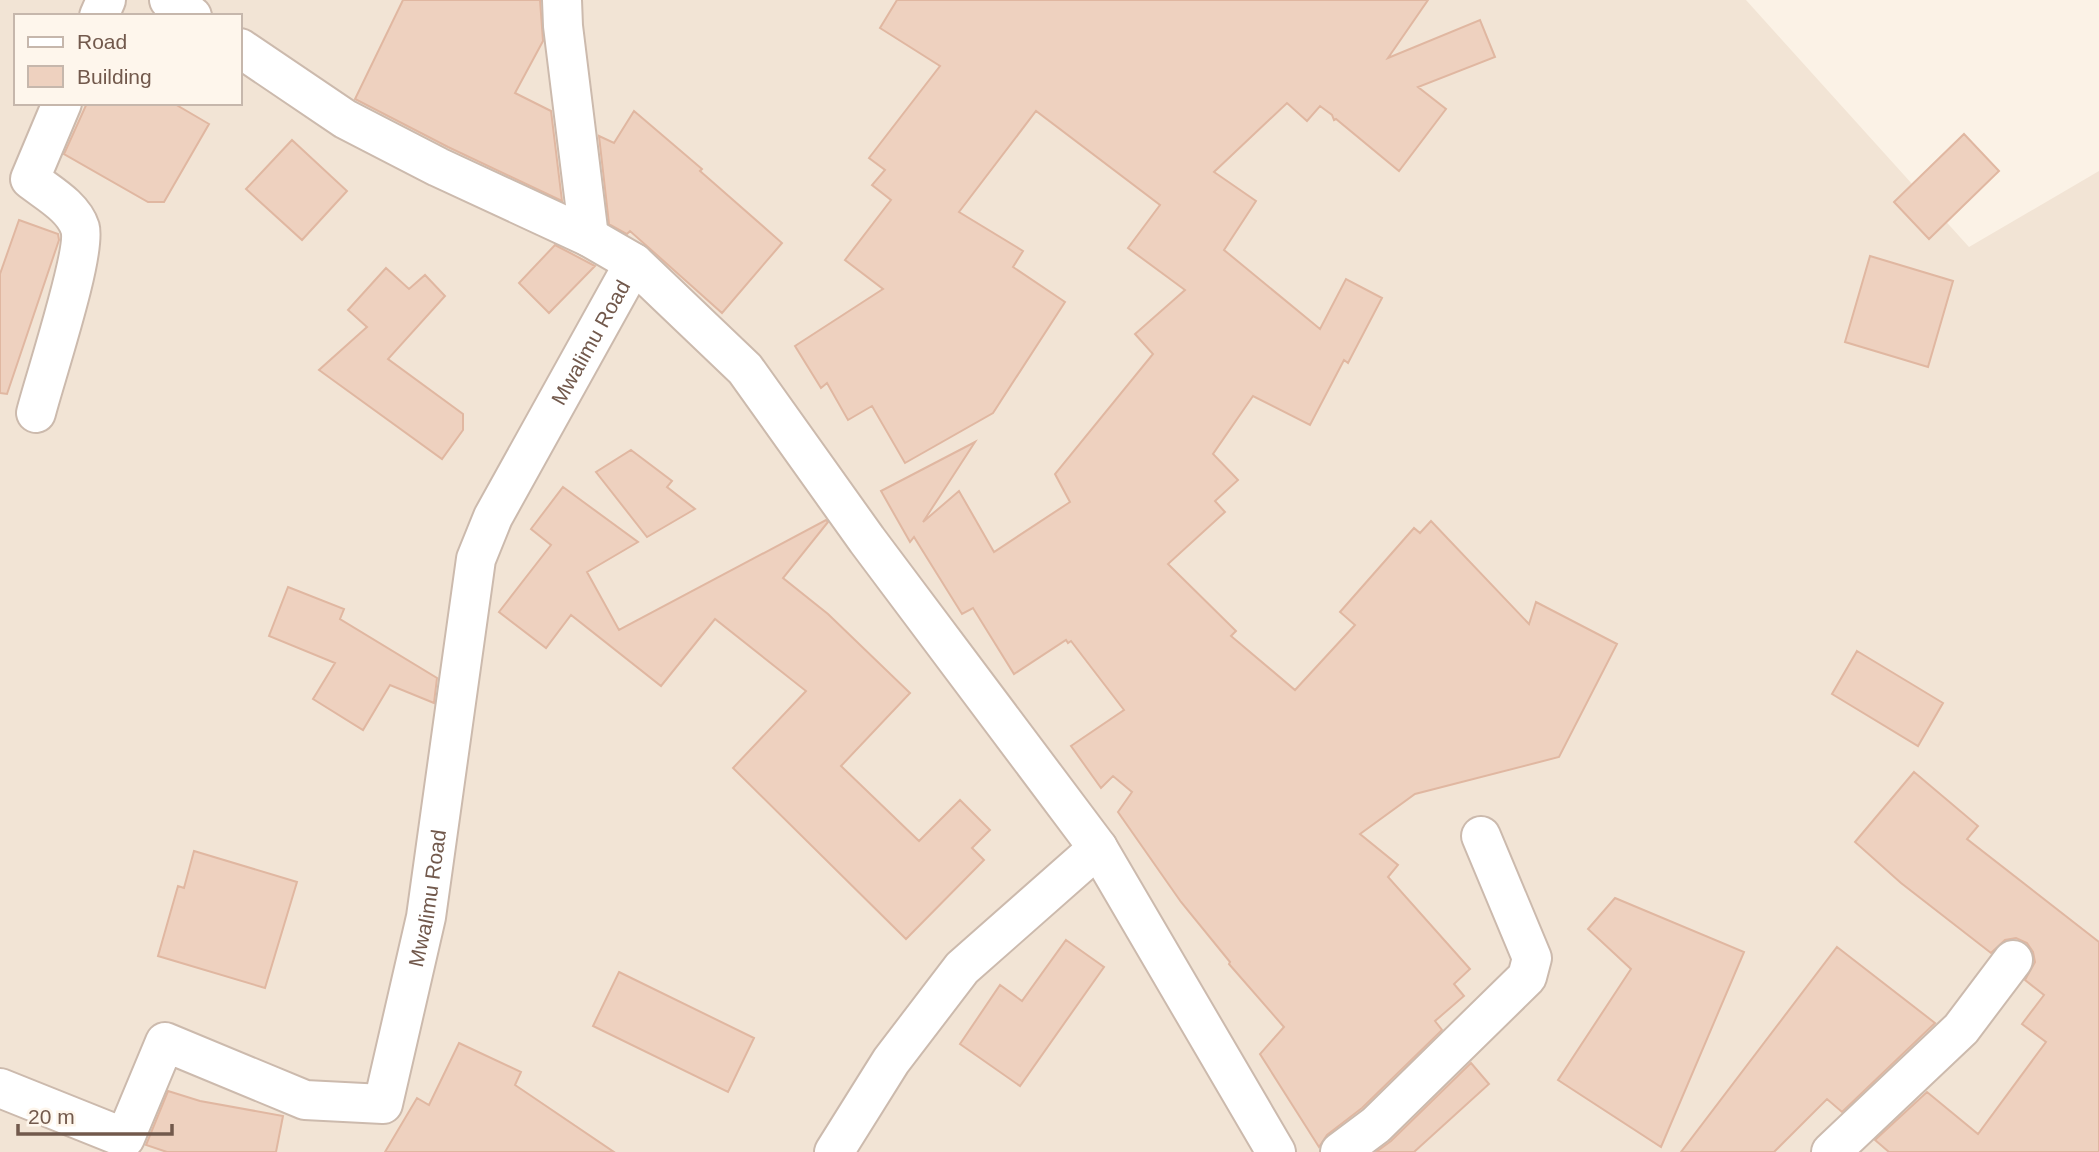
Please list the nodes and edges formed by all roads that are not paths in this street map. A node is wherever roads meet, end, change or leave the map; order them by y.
1 (169, 0) edge
2 (562, 0) edge
3 (189, 14) edge
4 (242, 49) edge
5 (61, 105) edge
6 (589, 237) junction
7 (634, 263) junction
8 (36, 413) dead end
9 (1481, 836) dead end
10 (1098, 848) junction
11 (2013, 960) dead end
12 (0, 1088) edge
13 (834, 1152) edge
14 (1276, 1152) edge
15 (1340, 1152) edge
16 (1831, 1152) edge

1 - 3 street
2 - 6 street
4 - 6 street
5 - 8 street
6 - 7 street
7 - 10 street
7 - 12 street, Mwalimu Road
9 - 15 street
10 - 13 street
10 - 14 street
11 - 16 street

